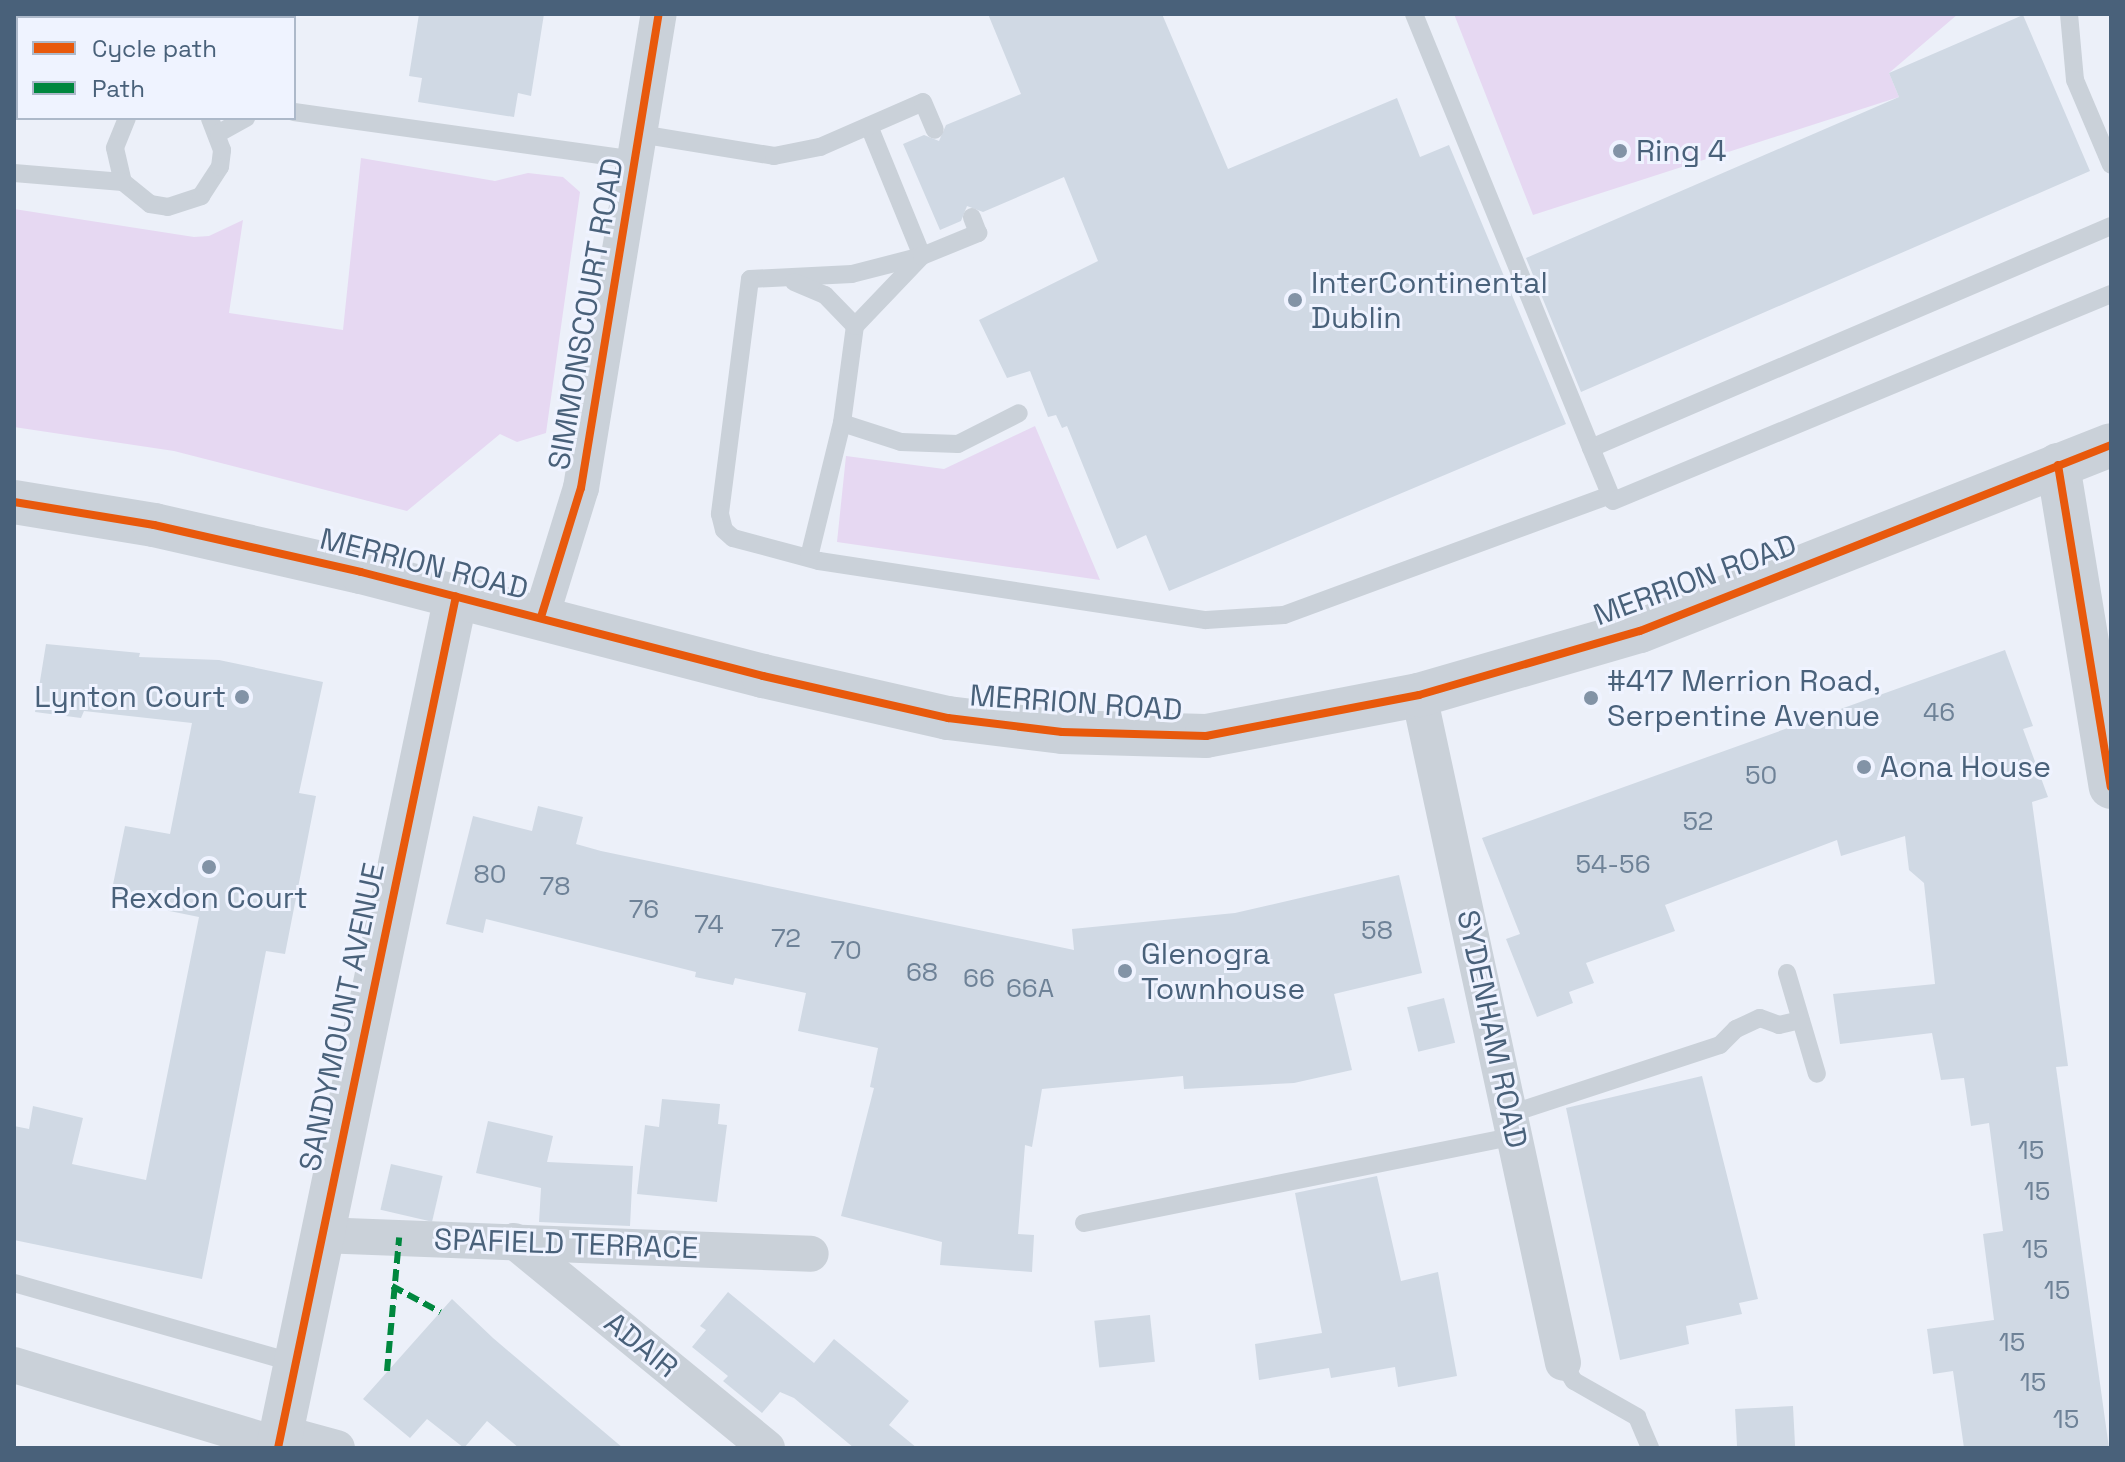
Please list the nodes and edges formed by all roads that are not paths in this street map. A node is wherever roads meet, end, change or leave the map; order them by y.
1 (659, 14) edge
2 (1414, 14) edge
3 (2069, 14) edge
4 (296, 112) edge
5 (126, 120) edge
6 (237, 120) edge
7 (214, 125) edge
8 (869, 126) junction
9 (935, 130) dead end
10 (638, 147) junction
11 (2111, 165) edge
12 (14, 173) edge
13 (123, 182) junction
14 (972, 217) dead end
15 (2111, 226) edge
16 (922, 256) junction
17 (791, 281) junction
18 (2111, 294) edge
19 (855, 326) junction
20 (1019, 413) dead end
21 (842, 423) junction
22 (2111, 445) edge
23 (1591, 448) junction
24 (2058, 465) junction
25 (1610, 495) junction
26 (14, 502) edge
27 (809, 557) junction
28 (456, 596) junction
29 (541, 617) junction
30 (1419, 695) junction
31 (2111, 787) edge
32 (1787, 973) dead end
33 (1800, 1020) junction
34 (1817, 1074) dead end
35 (1512, 1125) junction
36 (1084, 1223) dead end
37 (320, 1235) junction
38 (514, 1241) junction
39 (811, 1254) dead end
40 (14, 1283) edge
41 (294, 1363) junction
42 (1563, 1363) joint
43 (14, 1365) edge
44 (280, 1442) edge
45 (337, 1448) edge
46 (767, 1448) edge
47 (1650, 1448) edge

1 - 10 street, SIMMONSCOURT ROAD
2 - 23 lane
3 - 11 lane
4 - 10 lane
5 - 13 lane
6 - 7 lane
7 - 13 lane
8 - 9 lane
8 - 10 lane
8 - 16 lane
10 - 29 street, SIMMONSCOURT ROAD
12 - 13 lane
14 - 16 lane
15 - 23 lane
16 - 17 lane
16 - 19 lane
17 - 19 lane
17 - 27 lane
18 - 25 lane
19 - 21 lane
20 - 21 lane
21 - 27 lane
22 - 24 main road, MERRION ROAD
23 - 25 lane
24 - 30 main road, MERRION ROAD
24 - 31 main road
25 - 27 lane
26 - 28 main road, MERRION ROAD
28 - 29 main road, MERRION ROAD
28 - 37 main road, SANDYMOUNT AVENUE
29 - 30 main road, MERRION ROAD
30 - 35 street, SYDENHAM ROAD
32 - 33 lane
33 - 34 lane
33 - 35 lane
35 - 36 lane
35 - 42 street, SYDENHAM ROAD
37 - 38 street, SPAFIELD TERRACE
37 - 41 main road, SANDYMOUNT AVENUE
38 - 39 street, SPAFIELD TERRACE
38 - 46 street, ADAIR
40 - 41 lane
41 - 44 main road, SANDYMOUNT AVENUE
42 - 47 lane
43 - 44 street
44 - 45 street

